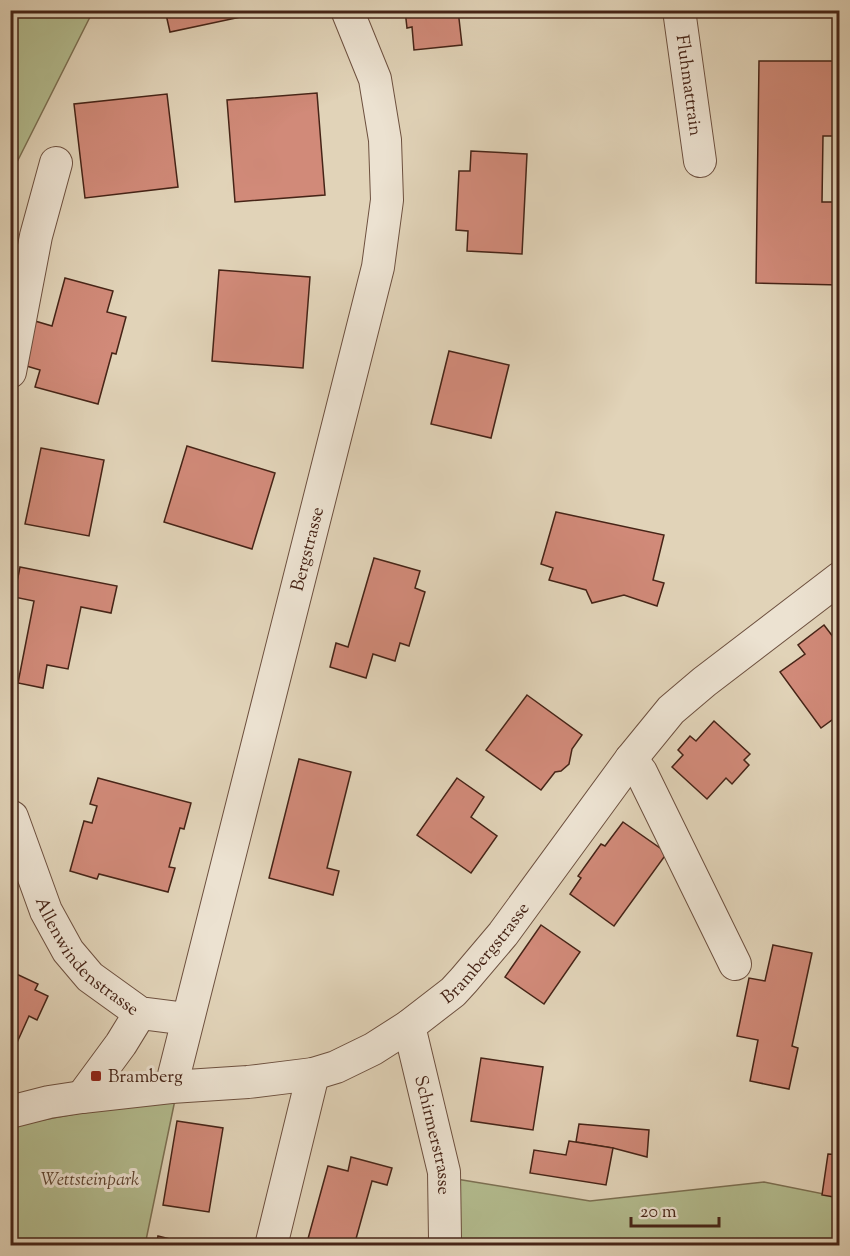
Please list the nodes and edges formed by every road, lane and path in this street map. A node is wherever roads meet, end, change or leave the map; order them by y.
1 (347, 10) edge
2 (679, 10) edge
3 (700, 162) dead end
4 (56, 163) dead end
5 (10, 372) edge
6 (840, 578) edge
7 (631, 759) junction
8 (11, 815) edge
9 (735, 964) dead end
10 (140, 1013) junction
11 (187, 1019) junction
12 (408, 1026) junction
13 (313, 1074) junction
14 (171, 1087) junction
15 (82, 1097) junction
16 (10, 1112) edge
17 (271, 1245) edge
18 (444, 1245) edge

1 - 11 street, Bergstrasse
2 - 3 street, Fluhmattrain
4 - 5 street
6 - 7 street, Brambergstrasse
7 - 9 street
7 - 12 street, Brambergstrasse
8 - 10 street, Allenwindenstrasse
10 - 11 street, Allenwindenstrasse
10 - 15 street
11 - 14 street, Bergstrasse
12 - 13 street, Brambergstrasse
12 - 18 street, Schirmerstrasse
13 - 14 street, Brambergstrasse
13 - 17 street
14 - 15 street, Brambergstrasse
15 - 16 street, Brambergstrasse

